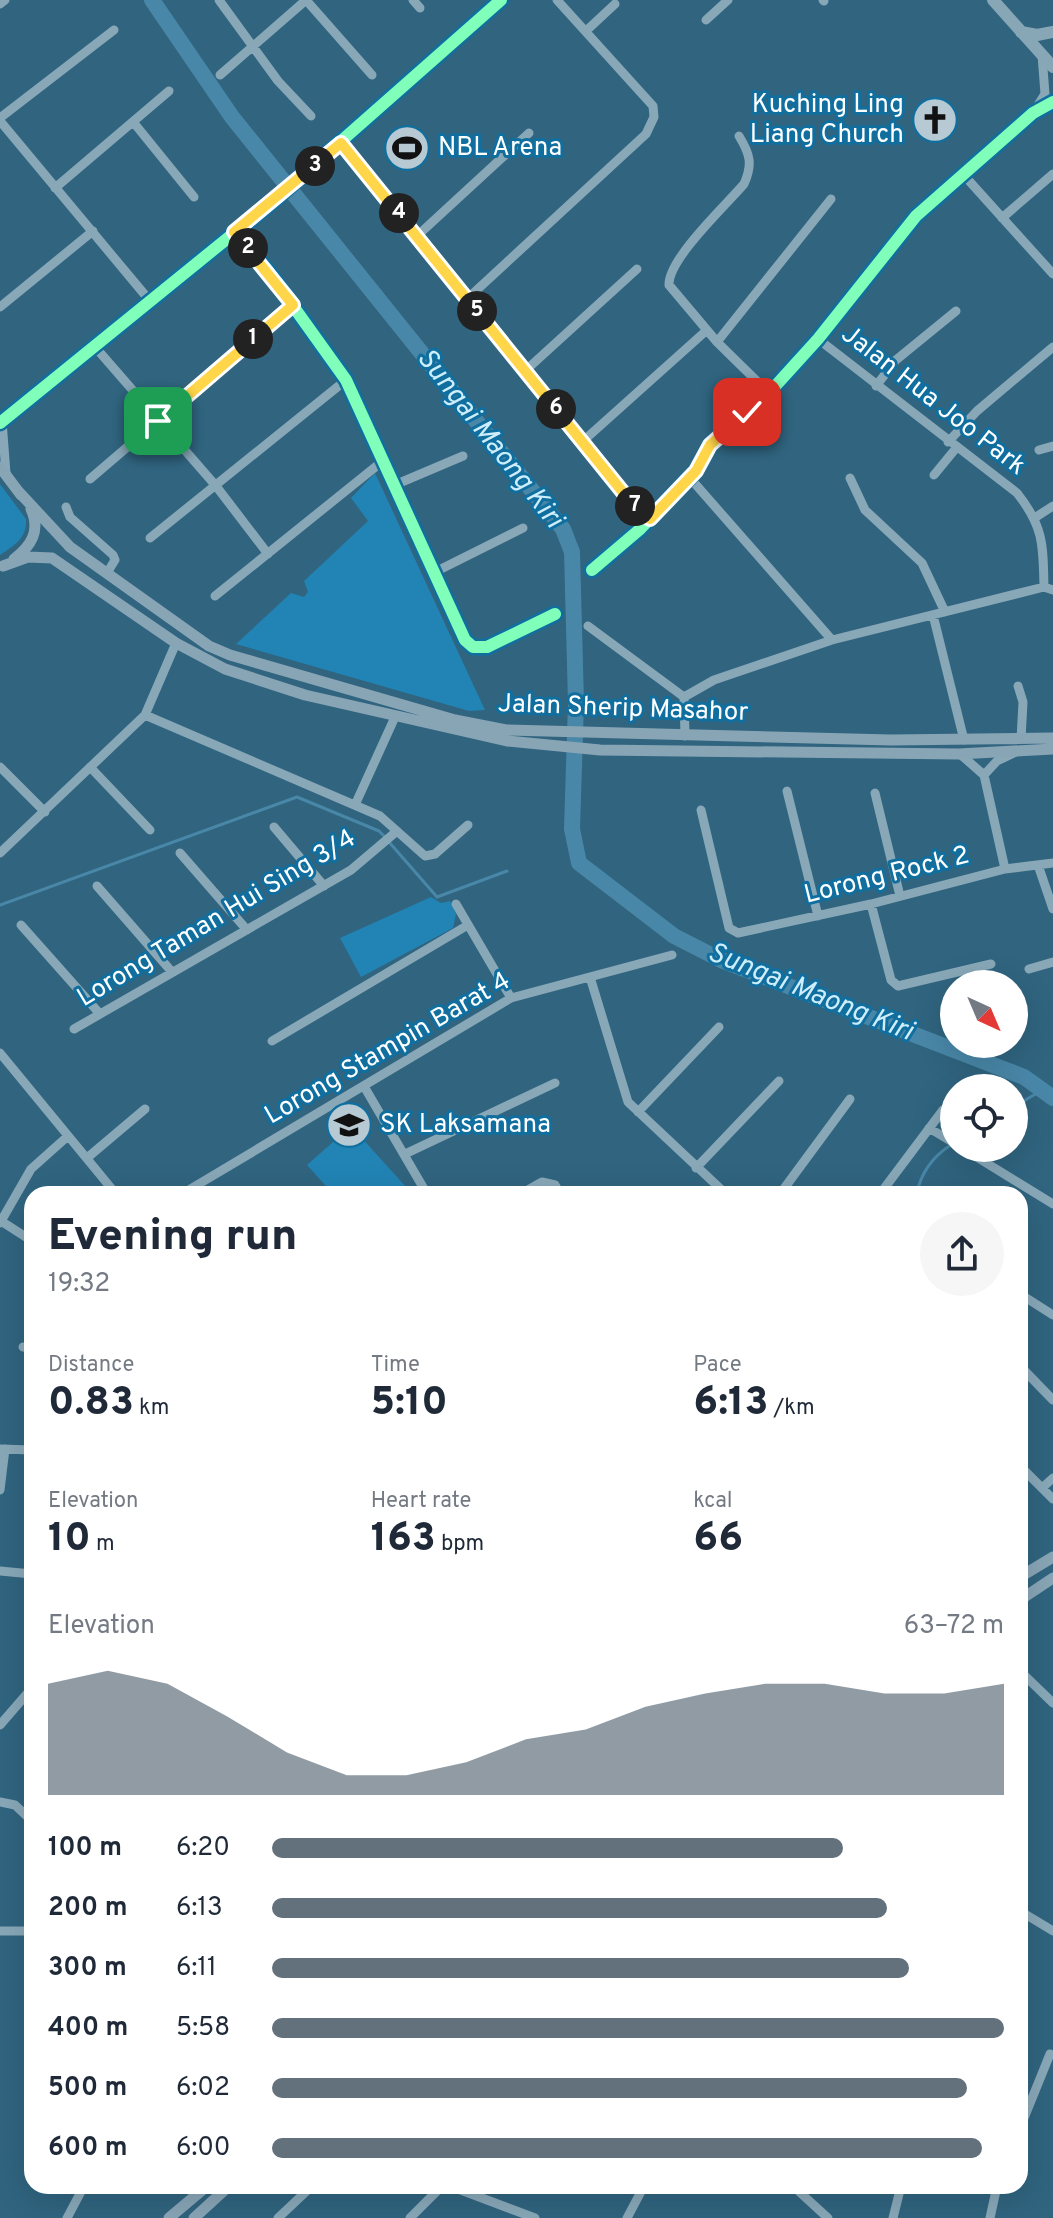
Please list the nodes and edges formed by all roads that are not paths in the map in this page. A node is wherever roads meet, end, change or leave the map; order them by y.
1 (5, 0) edge
2 (219, 0) edge
3 (306, 0) edge
4 (501, 0) edge
5 (557, 0) edge
6 (728, 0) edge
7 (993, 0) edge
8 (0, 4) edge
9 (615, 4) dead end
10 (706, 20) dead end
11 (114, 30) dead end
12 (586, 31) junction
13 (1021, 32) junction
14 (1053, 32) edge
15 (254, 45) junction
16 (1042, 55) junction
17 (1053, 67) edge
18 (220, 75) dead end
19 (372, 75) dead end
20 (169, 91) dead end
21 (1053, 102) edge
22 (1033, 113) junction
23 (311, 116) dead end
24 (0, 120) edge
25 (134, 123) junction
26 (529, 133) dead end
27 (739, 136) dead end
28 (341, 143) junction
29 (962, 173) junction
30 (1053, 174) edge
31 (55, 188) junction
32 (194, 197) dead end
33 (831, 199) dead end
34 (1002, 218) junction
35 (93, 231) junction
36 (234, 232) junction
37 (417, 236) junction
38 (637, 269) dead end
39 (1053, 274) edge
40 (467, 299) junction
41 (150, 301) junction
42 (293, 305) junction
43 (0, 307) edge
44 (956, 311) dead end
45 (707, 330) junction
46 (818, 339) junction
47 (717, 342) junction
48 (1053, 347) edge
49 (96, 348) junction
50 (525, 371) junction
51 (346, 380) junction
52 (876, 386) junction
53 (769, 393) junction
54 (158, 421) junction
55 (1, 422) edge
56 (582, 442) junction
57 (952, 444) junction
58 (1053, 446) edge
59 (1039, 450) dead end
60 (463, 456) dead end
61 (384, 460) junction
62 (3, 470) edge
63 (934, 475) dead end
64 (690, 478) junction
65 (850, 478) dead end
66 (90, 479) dead end
67 (397, 484) junction
68 (216, 486) junction
69 (18, 491) junction
70 (1053, 506) edge
71 (66, 507) dead end
72 (1036, 517) junction
73 (650, 519) junction
74 (523, 528) dead end
75 (150, 538) dead end
76 (268, 554) junction
77 (2, 568) edge
78 (592, 570) dead end
79 (107, 573) junction
80 (433, 573) junction
81 (1049, 588) edge
82 (215, 596) dead end
83 (945, 612) junction
84 (555, 614) dead end
85 (933, 615) junction
86 (588, 626) dead end
87 (832, 640) junction
88 (176, 643) junction
89 (1018, 686) dead end
90 (684, 697) junction
91 (145, 715) junction
92 (395, 717) junction
93 (685, 736) junction
94 (1053, 738) edge
95 (964, 740) junction
96 (1021, 744) junction
97 (1053, 749) edge
98 (959, 754) junction
99 (0, 767) edge
100 (90, 767) junction
101 (984, 775) junction
102 (787, 791) dead end
103 (875, 793) dead end
104 (355, 805) junction
105 (701, 810) dead end
106 (45, 812) junction
107 (468, 825) dead end
108 (274, 827) dead end
109 (150, 830) dead end
110 (395, 832) junction
111 (0, 853) edge
112 (180, 853) dead end
113 (1053, 863) edge
114 (1038, 865) junction
115 (1005, 869) junction
116 (97, 886) dead end
117 (324, 886) junction
118 (900, 896) junction
119 (456, 904) dead end
120 (871, 904) junction
121 (1053, 909) edge
122 (818, 916) junction
123 (21, 925) dead end
124 (468, 925) junction
125 (247, 930) junction
126 (672, 955) dead end
127 (1053, 962) edge
128 (991, 964) dead end
129 (1029, 969) dead end
130 (172, 972) junction
131 (590, 977) junction
132 (511, 998) junction
133 (100, 1014) junction
134 (719, 1027) dead end
135 (74, 1029) dead end
136 (272, 1041) dead end
137 (0, 1053) edge
138 (779, 1081) dead end
139 (555, 1083) dead end
140 (365, 1088) junction
141 (850, 1099) dead end
142 (145, 1109) dead end
143 (638, 1112) junction
144 (940, 1114) edge
145 (929, 1128) junction
146 (940, 1135) edge
147 (68, 1136) junction
148 (405, 1154) junction
149 (87, 1158) junction
150 (985, 1162) edge
151 (696, 1168) junction
152 (110, 1186) edge
153 (196, 1186) edge
154 (423, 1186) edge
155 (535, 1186) edge
156 (556, 1186) edge
157 (717, 1186) edge
158 (786, 1186) edge
159 (886, 1186) edge
160 (1024, 1186) edge
161 (1028, 1189) edge
162 (1053, 1204) edge
163 (0, 1222) edge
164 (24, 1236) edge
165 (1028, 1299) edge
166 (1053, 1315) edge
167 (1028, 1374) edge
168 (1053, 1400) edge
169 (2, 1449) edge
170 (24, 1450) edge
171 (1028, 1474) edge
172 (1053, 1478) edge
173 (1042, 1488) junction
174 (0, 1490) edge
175 (1053, 1499) edge
176 (1053, 1557) edge
177 (0, 1571) edge
178 (1028, 1572) edge
179 (24, 1573) edge
180 (1053, 1578) edge
181 (1028, 1595) edge
182 (1028, 1679) edge
183 (24, 1701) edge
184 (1053, 1703) edge
185 (0, 1725) edge
186 (0, 1802) edge
187 (24, 1813) edge
188 (1028, 1916) edge
189 (0, 1931) edge
190 (24, 1931) edge
191 (1053, 1931) edge
192 (1050, 2054) dead end
193 (1028, 2108) edge
194 (80, 2194) edge
195 (198, 2194) edge
196 (220, 2194) edge
197 (304, 2194) edge
198 (434, 2194) edge
199 (480, 2194) edge
200 (640, 2194) edge
201 (801, 2194) edge
202 (899, 2194) edge
203 (995, 2194) edge
204 (172, 2217) edge
205 (823, 2217) edge
206 (67, 2218) edge
207 (194, 2218) edge
208 (278, 2218) edge
209 (410, 2218) edge
210 (534, 2218) edge
211 (627, 2218) edge
212 (893, 2218) edge
213 (990, 2218) edge

1 - 8 street
2 - 15 street
3 - 15 street
3 - 19 street
4 - 28 street
5 - 12 street
6 - 10 street
7 - 13 highway
9 - 12 street
11 - 24 street
12 - 40 street
13 - 14 highway
13 - 16 highway
15 - 18 street
15 - 23 street
16 - 17 highway
16 - 22 street
20 - 25 street
21 - 22 street
22 - 29 street
24 - 31 street
25 - 31 street
25 - 32 street
26 - 37 street
27 - 45 street
28 - 36 street
28 - 37 street
29 - 34 street
29 - 46 street
30 - 34 street
31 - 35 street
33 - 47 street
34 - 39 street
35 - 41 street
35 - 43 street
36 - 41 street
36 - 42 street
37 - 40 street
38 - 50 street
40 - 50 street
41 - 49 street
42 - 51 street
42 - 54 street
44 - 52 street
45 - 47 street
45 - 56 street
46 - 52 street, Jalan Hua Joo Park
46 - 53 street
47 - 53 street
48 - 57 street
49 - 54 street
49 - 55 street
50 - 56 street
51 - 61 street
51 - 68 street
52 - 57 street, Jalan Hua Joo Park
53 - 64 street
54 - 66 street
54 - 68 street
55 - 62 street
56 - 73 street
57 - 63 street
57 - 72 street, Jalan Hua Joo Park
58 - 59 street
60 - 67 street
61 - 67 street
61 - 76 street
62 - 69 main road
64 - 73 street
64 - 87 street
65 - 83 street
67 - 80 street
68 - 75 street
68 - 76 street
69 - 77 main road
69 - 79 main road, Jalan Sherip Masahor
70 - 72 street
71 - 79 street
72 - 81 street
73 - 78 street
74 - 80 street
76 - 82 street
77 - 88 main road, Jalan Sherip Masahor
79 - 93 main road, Jalan Sherip Masahor
80 - 84 street
81 - 83 street
83 - 85 street
85 - 87 street
85 - 95 street
86 - 90 street
87 - 90 street
88 - 91 street
88 - 92 main road, Jalan Sherip Masahor
89 - 96 street
90 - 93 street
91 - 100 street
91 - 104 street
92 - 98 main road, Jalan Sherip Masahor
92 - 104 street
93 - 95 main road, Jalan Sherip Masahor
94 - 96 main road, Jalan Sherip Masahor
95 - 96 main road, Jalan Sherip Masahor
96 - 97 main road, Jalan Sherip Masahor
96 - 98 main road, Jalan Sherip Masahor
96 - 101 street
98 - 101 street
99 - 106 street
100 - 106 street
100 - 109 street
101 - 115 street
102 - 122 street
103 - 118 street
104 - 110 street
105 - 122 street, Lorong Rock 2
106 - 111 street
107 - 110 street
108 - 117 street
110 - 117 street, Lorong Taman Hui Sing 3/4
112 - 125 street
113 - 114 street, Lorong Rock 2
114 - 115 street, Lorong Rock 2
114 - 121 street
115 - 118 street, Lorong Rock 2
116 - 130 street
117 - 125 street, Lorong Taman Hui Sing 3/4
118 - 120 street, Lorong Rock 2
119 - 124 street
120 - 122 street, Lorong Rock 2
120 - 128 street
123 - 133 street
124 - 132 street
124 - 136 street
125 - 130 street, Lorong Taman Hui Sing 3/4
126 - 131 street, Lorong Stampin Barat 4
127 - 129 street
130 - 133 street, Lorong Taman Hui Sing 3/4
131 - 132 street, Lorong Stampin Barat 4
131 - 143 street
132 - 140 street, Lorong Stampin Barat 4
133 - 135 street, Lorong Taman Hui Sing 3/4
134 - 143 street
137 - 147 street
138 - 151 street
139 - 148 street
140 - 148 street
140 - 153 street, Lorong Stampin Barat 4
141 - 158 street
142 - 149 street
143 - 151 street
144 - 145 street
145 - 146 street
145 - 159 street
147 - 149 street
147 - 163 street
148 - 154 street
149 - 152 street
150 - 160 street
151 - 157 street
155 - 156 street
161 - 162 street
163 - 164 street
165 - 166 street
167 - 168 street
169 - 170 street
169 - 174 street
171 - 173 street
172 - 173 street
173 - 175 street
176 - 178 main road
177 - 179 street
180 - 181 main road
182 - 184 street
183 - 185 street
186 - 187 street
188 - 191 street
189 - 190 street
192 - 193 street
194 - 206 street
195 - 204 main road
196 - 207 main road
197 - 208 street
198 - 209 street
199 - 210 street
200 - 211 street
201 - 205 street
202 - 212 street
203 - 213 street

